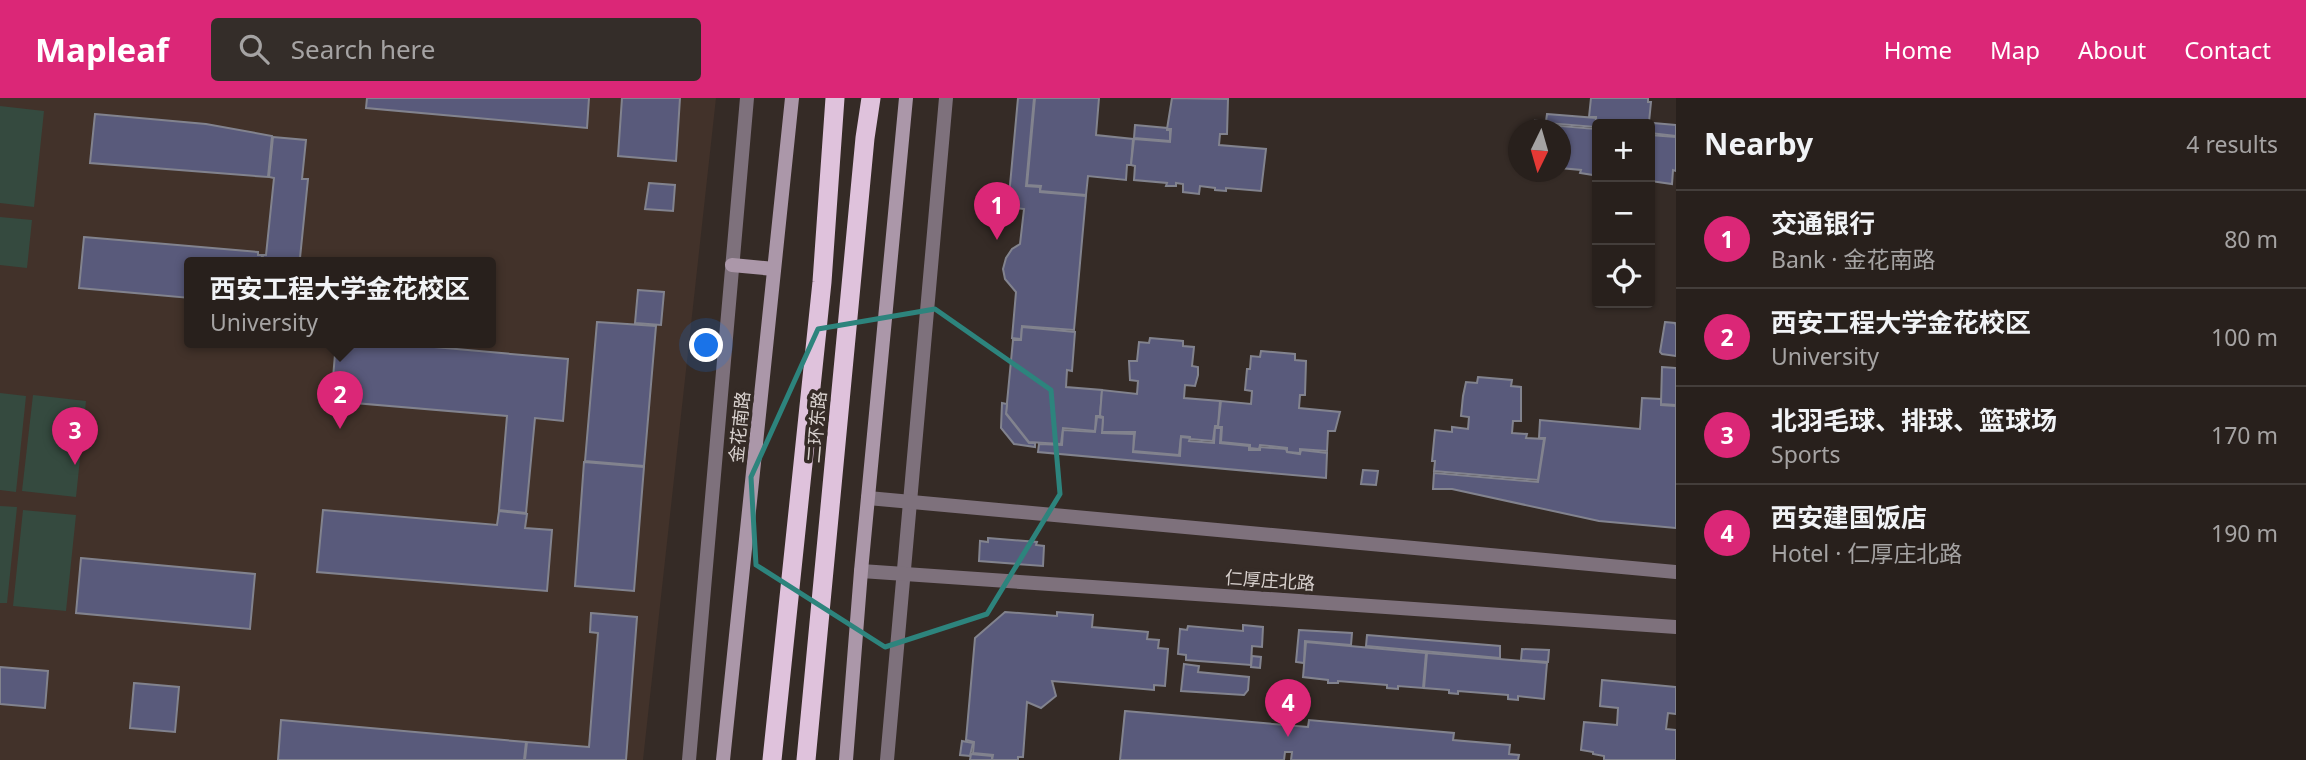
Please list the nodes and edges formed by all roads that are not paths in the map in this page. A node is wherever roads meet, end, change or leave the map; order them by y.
1 (747, 98) edge
2 (792, 98) edge
3 (835, 98) edge
4 (871, 98) edge
5 (906, 98) edge
6 (946, 98) edge
7 (732, 265) junction
8 (774, 269) junction
9 (868, 498) junction
10 (910, 502) junction
11 (861, 571) junction
12 (1676, 572) edge
13 (904, 574) junction
14 (1676, 627) edge
15 (689, 760) edge
16 (723, 760) edge
17 (772, 760) edge
18 (806, 760) edge
19 (846, 760) edge
20 (887, 760) edge

1 - 7 street
2 - 8 main road, 金花南路
3 - 17 highway, 二环东路
4 - 18 highway, 二环东路
5 - 9 main road
6 - 10 street
7 - 8 main road
7 - 15 street
8 - 16 main road, 金花南路
9 - 10 street
9 - 11 main road
10 - 12 street
10 - 13 street
11 - 13 street, 仁厚庄北路
11 - 19 main road
13 - 14 street, 仁厚庄北路
13 - 20 street

